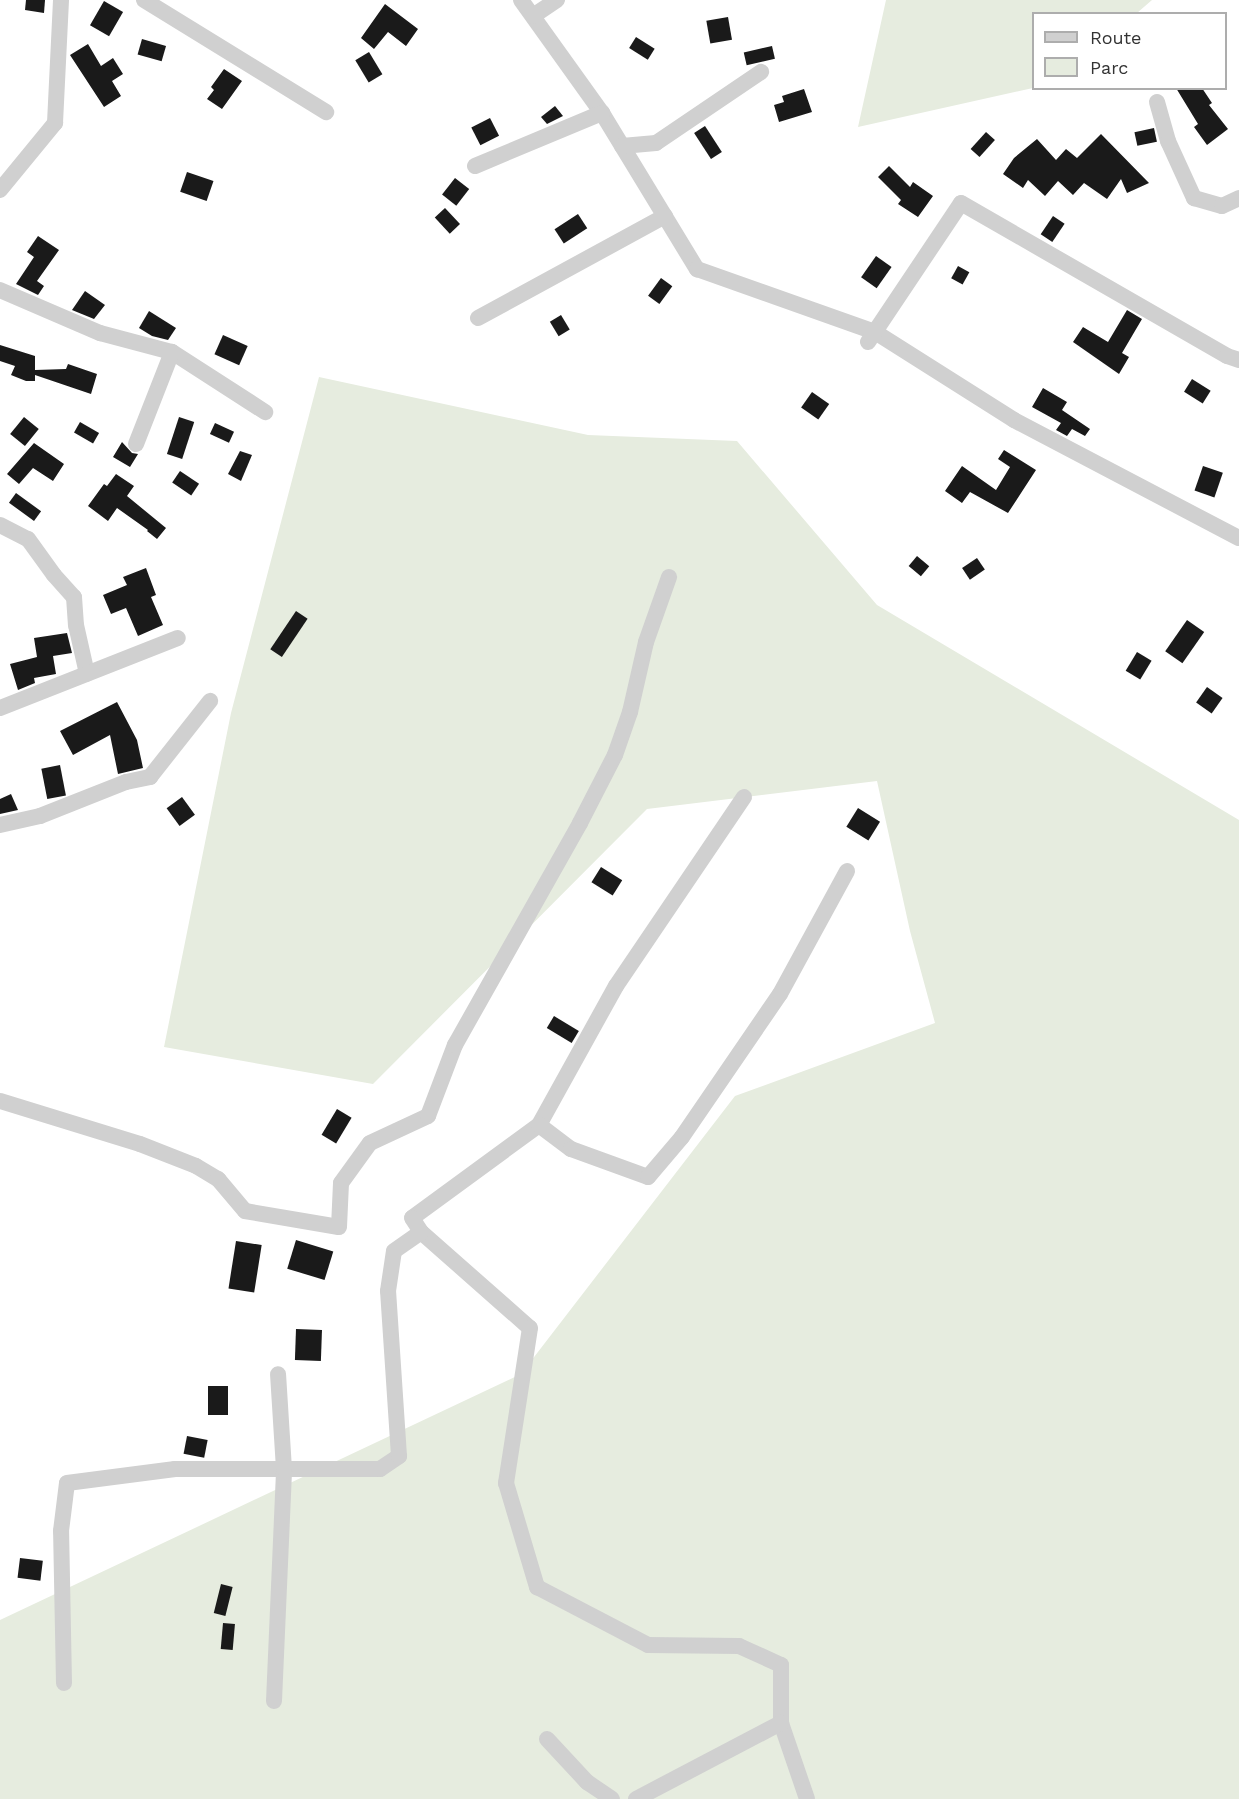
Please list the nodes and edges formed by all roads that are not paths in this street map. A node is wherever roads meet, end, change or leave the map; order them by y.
1 (61, 0) edge
2 (144, 0) edge
3 (521, 0) edge
4 (556, 0) edge
5 (533, 16) junction
6 (761, 72) dead end
7 (1157, 102) dead end
8 (326, 112) dead end
9 (602, 113) junction
10 (622, 146) junction
11 (475, 166) dead end
12 (0, 190) edge
13 (1239, 198) edge
14 (665, 216) junction
15 (0, 290) edge
16 (478, 318) dead end
17 (872, 337) junction
18 (172, 352) junction
19 (1239, 360) edge
20 (265, 412) dead end
21 (136, 444) dead end
22 (0, 525) edge
23 (1239, 538) edge
24 (669, 577) dead end
25 (178, 638) dead end
26 (87, 674) junction
27 (210, 701) dead end
28 (0, 708) edge
29 (744, 797) dead end
30 (0, 825) edge
31 (847, 871) dead end
32 (0, 1101) edge
33 (539, 1125) junction
34 (421, 1232) junction
35 (278, 1374) dead end
36 (284, 1469) junction
37 (64, 1683) dead end
38 (274, 1701) dead end
39 (781, 1723) junction
40 (546, 1739) dead end
41 (612, 1799) edge
42 (636, 1799) edge
43 (807, 1799) edge

1 - 12 street
2 - 8 street
3 - 5 street
4 - 5 street
5 - 9 street
6 - 10 street
7 - 13 street
9 - 10 street
9 - 11 street
10 - 14 street
14 - 16 street
14 - 17 street
15 - 18 street
17 - 19 street
17 - 23 street
18 - 20 street
18 - 21 street
22 - 26 street
24 - 32 street
25 - 26 street
26 - 28 street
27 - 30 street
29 - 33 street
31 - 33 street
33 - 34 street
34 - 36 street
34 - 39 street
35 - 36 street
36 - 37 street
36 - 38 street
39 - 42 street
39 - 43 street
40 - 41 street

